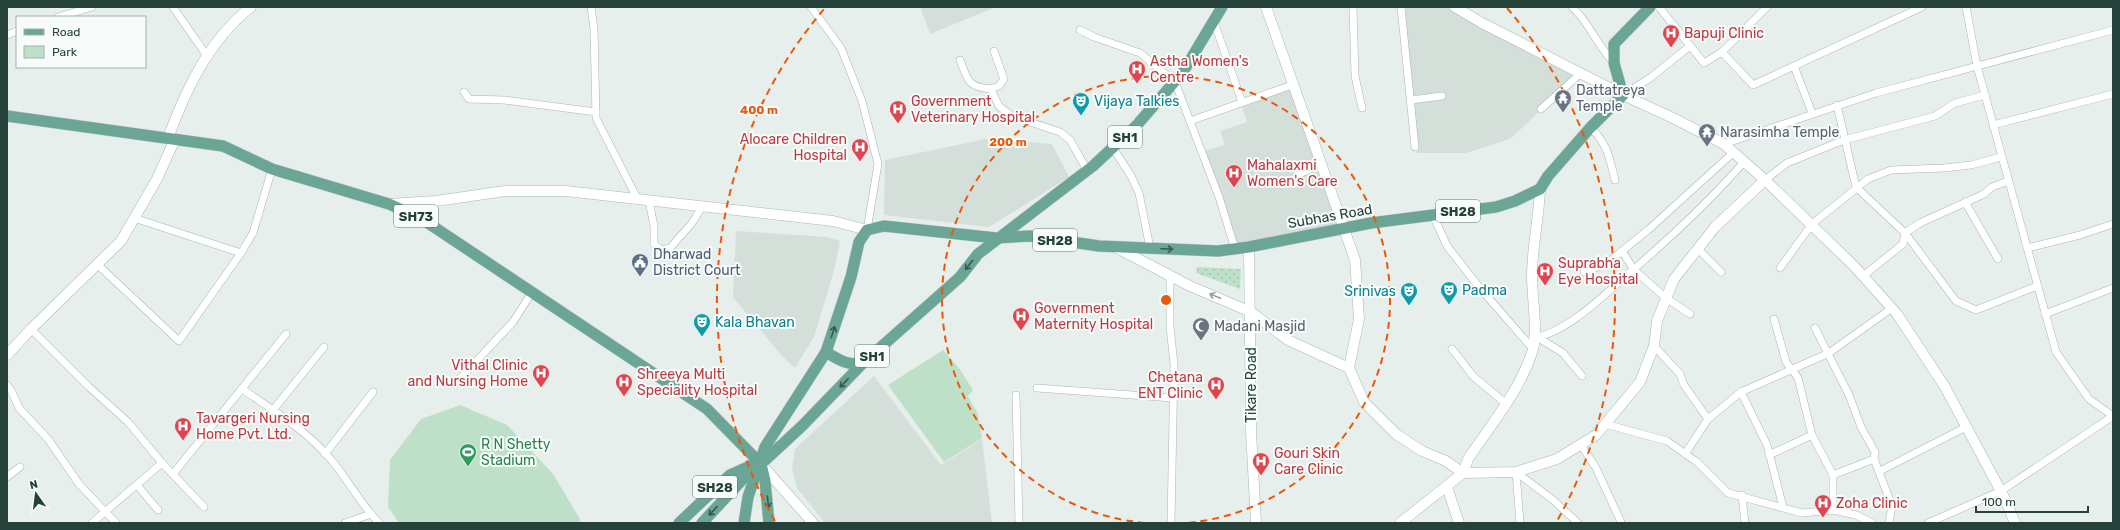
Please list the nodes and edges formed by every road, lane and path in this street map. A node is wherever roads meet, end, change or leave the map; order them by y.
1 (92, 7) edge
2 (172, 7) edge
3 (251, 7) edge
4 (590, 7) edge
5 (812, 7) edge
6 (1222, 7) edge
7 (1266, 7) edge
8 (1353, 7) edge
9 (1401, 7) edge
10 (1455, 7) edge
11 (1572, 7) edge
12 (1650, 7) edge
13 (1659, 7) edge
14 (1767, 7) edge
15 (1922, 7) edge
16 (1967, 7) edge
17 (61, 16) edge
18 (1214, 22) junction
19 (1080, 30) dead end
20 (2113, 30) edge
21 (1690, 46) junction
22 (994, 51) dead end
23 (1722, 52) junction
24 (207, 56) junction
25 (960, 60) dead end
26 (1614, 62) junction
27 (1794, 66) junction
28 (1977, 66) junction
29 (1581, 73) junction
30 (1174, 82) junction
31 (1292, 85) junction
32 (991, 89) junction
33 (464, 92) dead end
34 (2113, 94) edge
35 (1623, 95) junction
36 (1984, 95) junction
37 (1442, 96) dead end
38 (1411, 100) junction
39 (1242, 102) junction
40 (1837, 105) junction
41 (1362, 108) dead end
42 (1541, 110) dead end
43 (596, 112) junction
44 (1812, 113) junction
45 (7, 115) edge
46 (1190, 121) junction
47 (1993, 125) junction
48 (1590, 128) junction
49 (171, 138) junction
50 (1844, 140) junction
51 (1724, 144) junction
52 (1415, 147) dead end
53 (1112, 148) junction
54 (1734, 152) junction
55 (2001, 157) junction
56 (1744, 162) junction
57 (1321, 164) junction
58 (272, 169) junction
59 (1087, 170) junction
60 (1297, 175) dead end
61 (1614, 180) dead end
62 (1765, 180) junction
63 (2008, 181) junction
64 (1856, 187) junction
65 (1540, 189) junction
66 (638, 200) junction
67 (649, 201) junction
68 (1966, 202) junction
69 (389, 204) junction
70 (702, 207) junction
71 (1433, 215) junction
72 (134, 218) junction
73 (1812, 224) junction
74 (2113, 224) edge
75 (1344, 228) junction
76 (867, 230) junction
77 (1905, 233) junction
78 (996, 238) junction
79 (1114, 246) junction
80 (1249, 247) junction
81 (1150, 248) junction
82 (2027, 248) junction
83 (1235, 249) junction
84 (1698, 249) junction
85 (1622, 251) junction
86 (241, 253) junction
87 (1998, 259) dead end
88 (98, 265) junction
89 (1780, 268) dead end
90 (1634, 270) junction
91 (1584, 272) dead end
92 (1721, 272) dead end
93 (1170, 275) junction
94 (1862, 276) junction
95 (2038, 286) junction
96 (2113, 288) edge
97 (532, 292) junction
98 (1666, 298) junction
99 (1892, 308) junction
100 (1251, 312) junction
101 (1690, 314) dead end
102 (2045, 314) junction
103 (1774, 318) dead end
104 (1815, 328) dead end
105 (31, 329) junction
106 (286, 334) dead end
107 (1535, 337) junction
108 (1654, 346) junction
109 (324, 347) dead end
110 (1452, 348) dead end
111 (1533, 349) junction
112 (826, 352) junction
113 (1829, 353) junction
114 (7, 355) edge
115 (863, 363) junction
116 (1349, 368) junction
117 (1791, 369) junction
118 (1582, 376) dead end
119 (454, 384) dead end
120 (7, 385) edge
121 (1037, 388) dead end
122 (242, 389) junction
123 (373, 392) dead end
124 (1741, 392) junction
125 (1016, 395) dead end
126 (1173, 398) junction
127 (1505, 403) junction
128 (273, 410) junction
129 (2113, 416) edge
130 (1708, 419) junction
131 (1605, 424) junction
132 (1966, 427) junction
133 (1812, 435) junction
134 (1581, 445) junction
135 (325, 454) junction
136 (1685, 454) junction
137 (1769, 455) junction
138 (1874, 459) junction
139 (162, 463) junction
140 (760, 463) junction
141 (20, 467) dead end
142 (1880, 471) junction
143 (1516, 472) junction
144 (1463, 473) junction
145 (173, 474) junction
146 (1833, 474) junction
147 (7, 477) edge
148 (138, 485) junction
149 (1447, 487) junction
150 (2001, 491) junction
151 (1742, 496) junction
152 (204, 507) dead end
153 (1783, 507) junction
154 (158, 510) dead end
155 (1833, 510) junction
156 (106, 512) junction
157 (371, 514) junction
158 (1621, 522) dead end
159 (92, 523) edge
160 (116, 523) edge
161 (345, 523) edge
162 (379, 523) edge
163 (679, 523) edge
164 (702, 523) edge
165 (744, 523) edge
166 (769, 523) edge
167 (813, 523) edge
168 (1019, 523) edge
169 (1171, 523) edge
170 (1256, 523) edge
171 (1400, 523) edge
172 (1459, 523) edge
173 (1520, 523) edge
174 (1578, 523) edge
175 (1745, 523) edge
176 (1872, 523) edge
177 (1889, 523) edge
178 (1928, 523) edge
179 (2015, 523) edge

1 - 17 street
2 - 24 street
3 - 24 street
4 - 43 street
5 - 76 street
6 - 18 main road, SH1
7 - 31 street
8 - 41 street
9 - 38 street
10 - 29 street
11 - 26 street
12 - 26 main road
13 - 21 street
14 - 23 street
15 - 27 street
16 - 28 street
18 - 30 main road, SH1
18 - 39 street
19 - 30 street
20 - 28 street
21 - 23 street
21 - 35 street
22 - 32 street
23 - 27 street
24 - 49 street
25 - 32 street
26 - 35 main road
27 - 44 street
28 - 36 street
28 - 40 street
29 - 35 street
29 - 42 street
30 - 46 street
30 - 53 main road, SH1
31 - 39 street
31 - 57 street
32 - 59 street
33 - 43 street
34 - 47 street
35 - 48 main road
35 - 51 street
36 - 47 street
36 - 50 street
37 - 38 street
38 - 52 street
39 - 46 street
40 - 44 street
40 - 50 street
43 - 66 street
44 - 51 street
45 - 49 main road, SH73
46 - 83 street
47 - 55 street
48 - 61 street
48 - 65 main road
49 - 58 main road, SH73
49 - 72 street
50 - 62 street
50 - 64 street
51 - 54 street
53 - 59 main road, SH1
53 - 81 street
54 - 56 street
54 - 85 street
55 - 63 street
55 - 64 street
56 - 62 street
56 - 90 street
57 - 60 street
57 - 75 street
58 - 69 main road, SH73
58 - 86 street
59 - 78 main road, SH1
62 - 73 street
62 - 84 street
63 - 68 street
63 - 82 street
64 - 73 street
64 - 77 street
65 - 71 main road, Subhas Road / SH28
65 - 107 street
66 - 67 street
66 - 69 street
67 - 70 street
67 - 70 street
68 - 77 street
68 - 87 street
69 - 97 main road, SH73
70 - 76 street
71 - 75 main road, Subhas Road / SH28
71 - 111 street
72 - 86 street
72 - 88 street
73 - 89 street
73 - 94 street
74 - 82 street
75 - 80 main road, Subhas Road / SH28
75 - 116 street
76 - 78 main road, Subhas Road
112 -> 76 main road
77 - 94 street
77 - 95 street
78 - 79 main road, Subhas Road / SH28
78 -> 115 main road, SH1
79 - 81 main road, Subhas Road / SH28
79 - 93 street
80 - 83 main road, Subhas Road / SH28
80 - 100 street, Tikare Road
81 -> 83 main road, Subhas Road / SH28
82 - 95 street
84 - 92 street
84 - 98 street
85 - 90 street
85 - 91 street
86 - 88 street
88 - 105 street
90 - 98 street
90 - 107 street
100 -> 93 street
93 - 126 street
94 - 99 street
95 - 102 street
96 - 102 street
97 - 119 street
97 - 140 main road, SH73
98 - 101 street
98 - 108 street
99 - 113 street
99 - 132 street
100 - 116 street
100 - 170 street, Tikare Road
102 - 129 street
103 - 117 street
104 - 113 street
105 - 114 street
105 - 139 street
106 - 122 street
107 - 111 street
107 - 118 street
108 - 130 street
108 - 131 street
109 - 128 street
110 - 127 street
111 - 127 street
112 - 115 main road
112 - 140 main road
113 - 117 street
113 - 138 street
115 -> 140 main road, SH1
116 - 144 street
117 - 124 street
117 - 133 street
120 - 156 street
121 - 126 street
122 - 128 street
122 - 145 street
123 - 135 street
124 - 130 street
124 - 137 street
125 - 168 street
126 - 169 street
127 - 144 street
128 - 135 street
129 - 150 street
130 - 136 street
131 - 134 street
131 - 136 street
132 - 142 street
132 - 150 street
133 - 137 street
133 - 146 street
134 - 143 street
134 - 158 street
135 - 157 street
136 - 151 street
137 - 153 street
138 - 142 street
138 - 146 street
139 - 145 street
139 - 148 street
140 - 163 main road, SH28
140 -> 164 main road, SH28
140 - 165 main road
140 -> 166 main road
140 - 167 street
141 - 147 street
142 - 177 street
143 - 144 street
143 - 173 street
143 - 174 street
144 - 149 street
145 - 152 street
146 - 155 street
148 - 154 street
148 - 156 street
149 - 171 street
149 - 172 street
150 - 178 street
150 - 179 street
151 - 153 street
151 - 175 street
153 - 155 street
155 - 176 street
156 - 159 street
156 - 160 street
157 - 161 street
157 - 162 street

